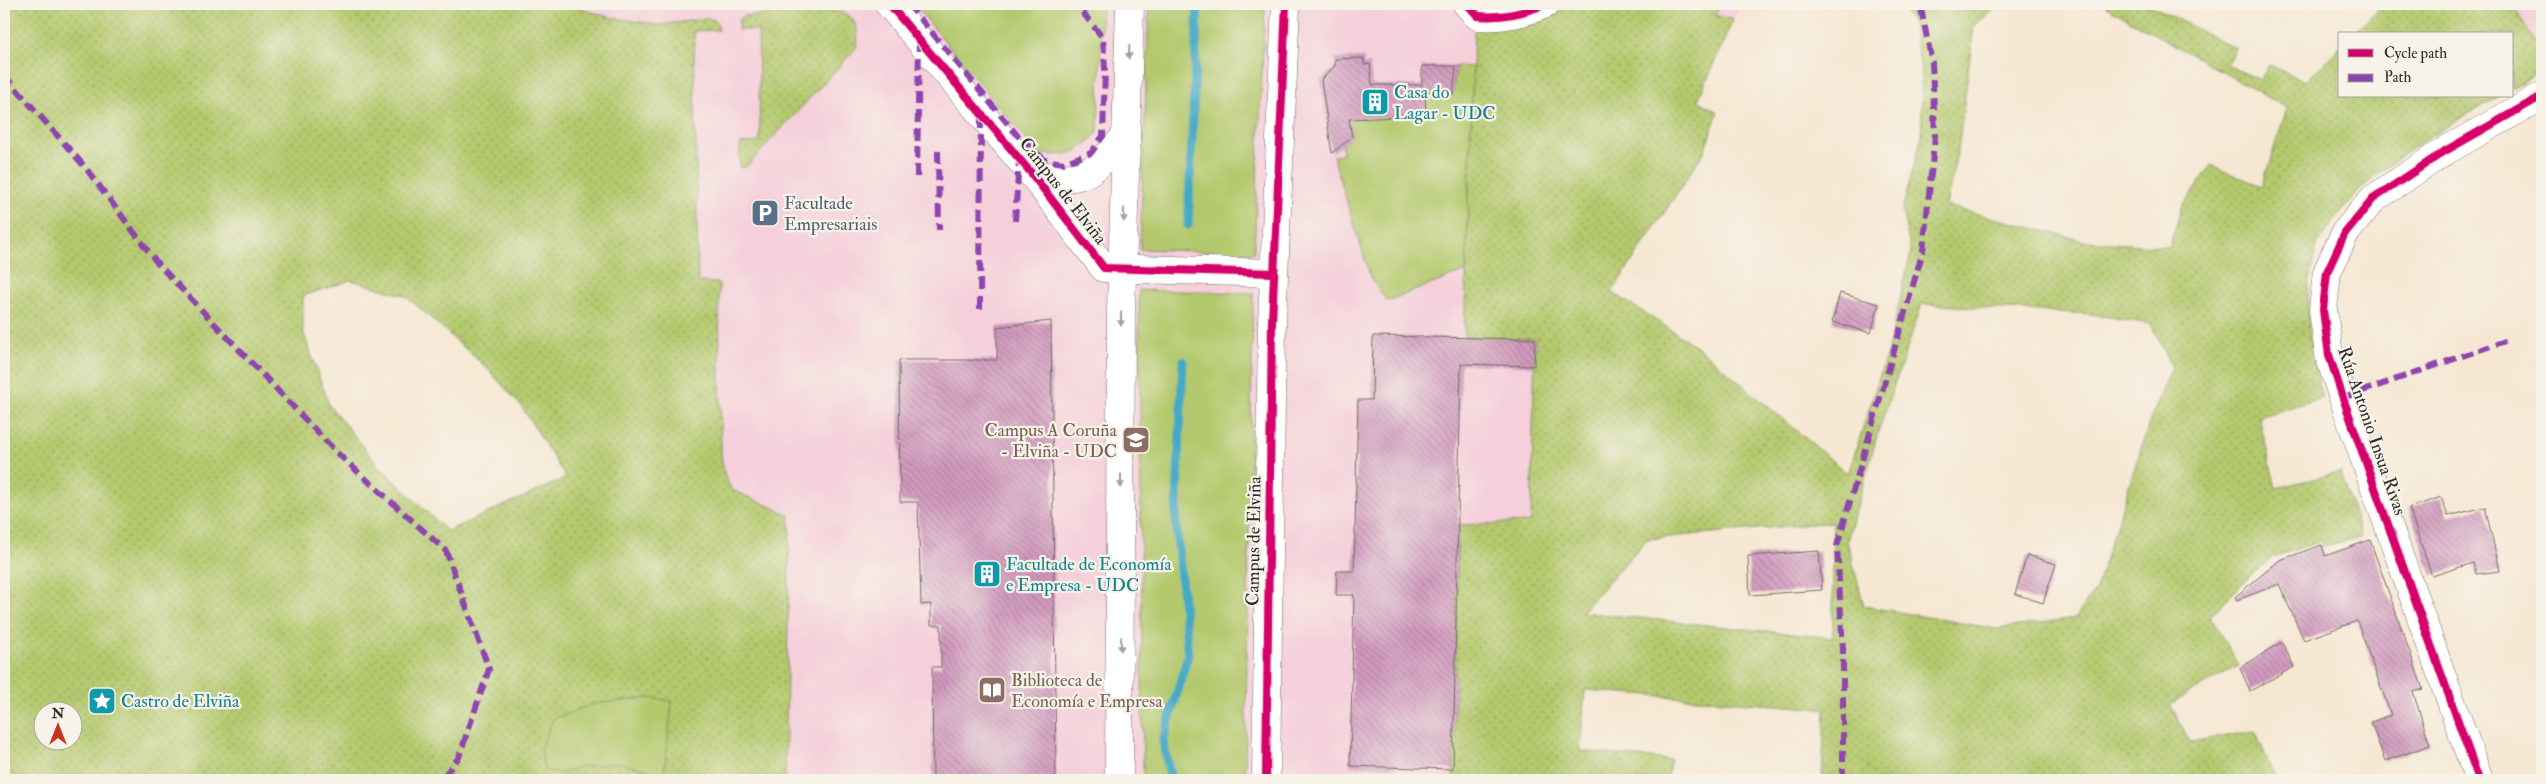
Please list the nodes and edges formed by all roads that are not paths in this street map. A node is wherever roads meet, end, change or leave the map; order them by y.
1 (884, 4) edge
2 (1130, 4) edge
3 (1286, 4) edge
4 (1467, 4) edge
5 (1546, 4) edge
6 (2542, 96) edge
7 (1126, 136) junction
8 (1032, 174) junction
9 (1122, 270) junction
10 (1274, 273) junction
11 (1120, 780) edge
12 (1266, 780) edge
13 (2479, 780) edge

1 - 8 street, Campus de Elviña
2 -> 7 street, Campus de Elviña
3 - 10 street, Campus de Elviña
4 - 5 street
6 - 13 street, Rúa Antonio Insua Rivas
7 - 8 street, Campus de Elviña
7 -> 9 street, Campus de Elviña
8 - 9 street, Campus de Elviña
9 - 10 street, Campus de Elviña
9 -> 11 street, Campus de Elviña
10 - 12 street, Campus de Elviña

